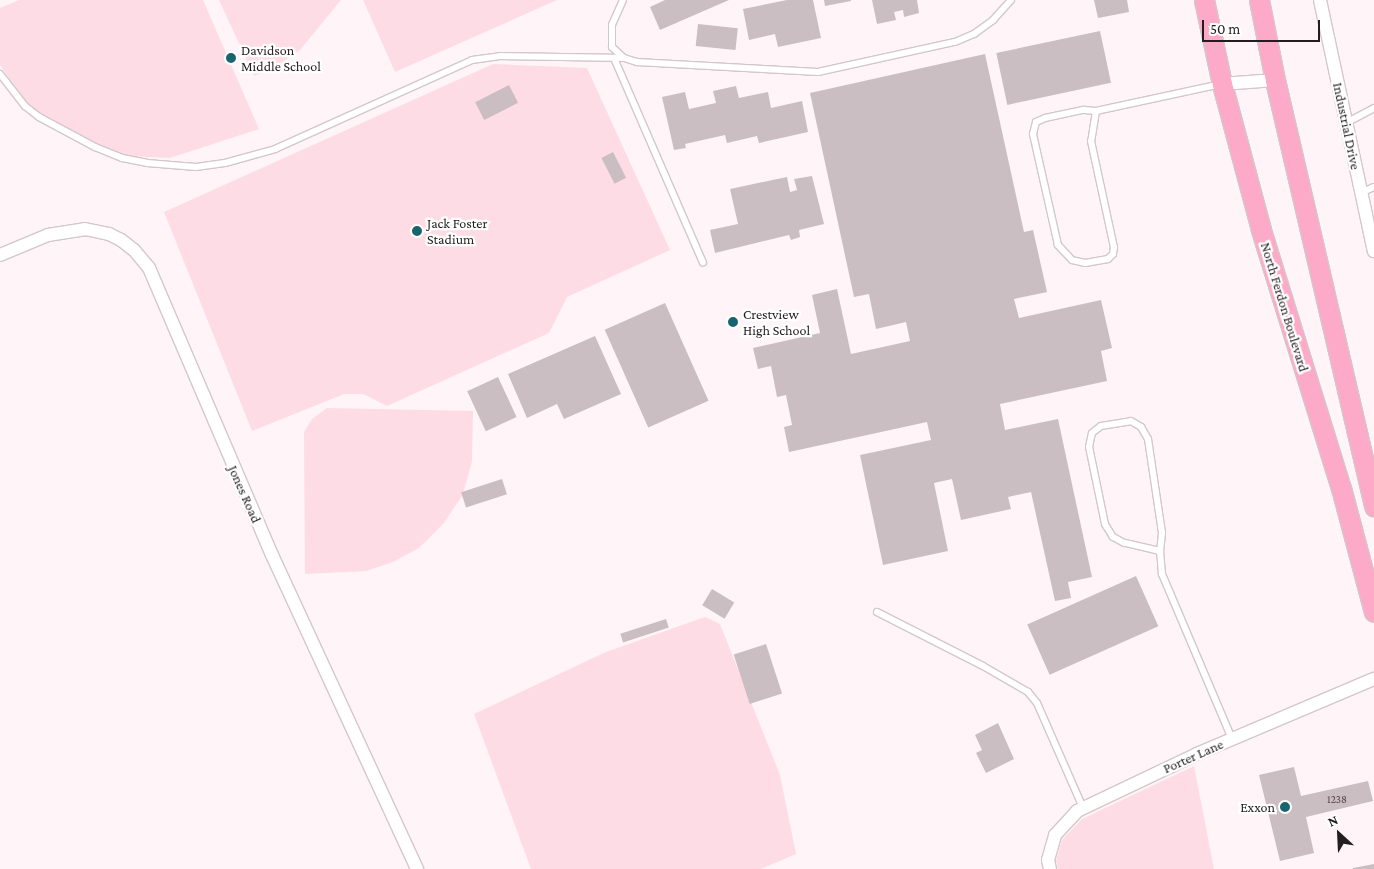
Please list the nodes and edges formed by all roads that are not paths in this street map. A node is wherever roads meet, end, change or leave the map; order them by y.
1 (623, 0) edge
2 (1011, 0) edge
3 (1204, 0) edge
4 (1259, 0) edge
5 (1320, 0) edge
6 (614, 58) junction
7 (624, 58) junction
8 (0, 74) edge
9 (1275, 80) junction
10 (1222, 84) junction
11 (1374, 108) edge
12 (1096, 111) junction
13 (1346, 123) junction
14 (1374, 187) edge
15 (1361, 193) junction
16 (1374, 252) edge
17 (0, 255) edge
18 (703, 263) dead end
19 (1374, 507) edge
20 (1160, 551) junction
21 (877, 612) dead end
22 (1374, 612) edge
23 (1374, 679) edge
24 (1232, 739) junction
25 (1083, 808) junction
26 (416, 869) edge
27 (1050, 869) edge

1 - 7 lane
2 - 7 lane
3 - 10 main road, North Ferdon Boulevard
4 - 9 main road
5 - 13 street, Industrial Drive
6 - 7 lane
6 - 8 lane
6 - 18 lane
9 - 10 street
9 - 19 main road
10 - 12 lane
10 - 22 main road, North Ferdon Boulevard
11 - 13 lane
12 - 12 lane
13 - 15 street, Industrial Drive
14 - 15 lane
15 - 16 street, Industrial Drive
17 - 26 street, Jones Road
20 - 20 lane
20 - 24 lane
21 - 25 lane
23 - 24 street, Porter Lane
24 - 25 street, Porter Lane
25 - 27 street, Porter Lane

